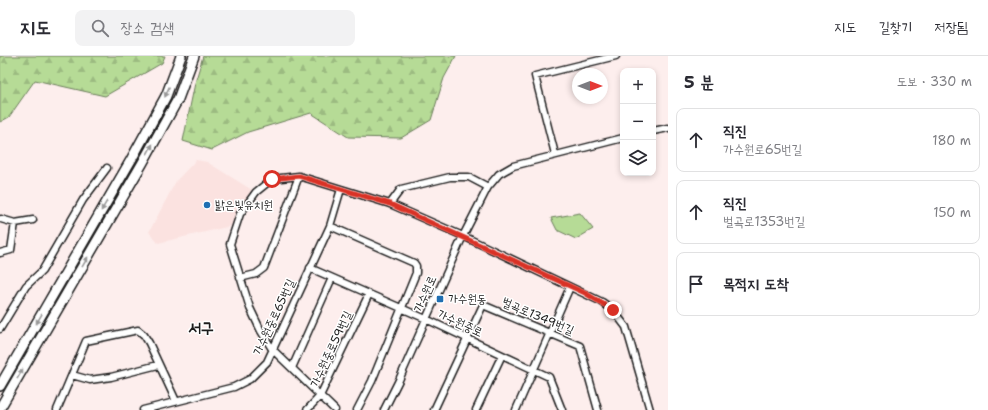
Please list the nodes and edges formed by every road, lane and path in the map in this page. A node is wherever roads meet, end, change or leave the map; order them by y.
1 (181, 56) edge
2 (194, 56) edge
3 (616, 56) edge
4 (668, 128) edge
5 (656, 130) edge
6 (620, 139) edge
7 (555, 154) junction
8 (107, 168) dead end
9 (299, 176) junction
10 (488, 187) junction
11 (340, 189) junction
12 (390, 204) junction
13 (1, 218) edge
14 (33, 220) dead end
15 (15, 223) junction
16 (330, 226) junction
17 (462, 236) junction
18 (0, 253) edge
19 (310, 268) junction
20 (240, 278) junction
21 (332, 278) junction
22 (570, 287) junction
23 (369, 294) junction
24 (402, 309) junction
25 (426, 319) junction
26 (0, 329) edge
27 (550, 333) junction
28 (468, 339) junction
29 (272, 349) junction
30 (502, 355) junction
31 (158, 365) junction
32 (292, 368) junction
33 (534, 370) junction
34 (72, 375) junction
35 (1, 384) edge
36 (320, 396) junction
37 (176, 402) junction
38 (1, 409) edge
39 (57, 410) edge
40 (143, 410) edge
41 (307, 410) edge
42 (335, 410) edge
43 (357, 410) edge
44 (384, 410) edge
45 (434, 410) edge
46 (476, 410) edge
47 (516, 410) edge
48 (562, 410) edge
49 (598, 410) edge
50 (650, 410) edge

1 -> 35 main road
38 -> 2 main road
3 - 7 street
4 - 5 street
6 - 7 street, 가수원로
7 - 10 street, 가수원로
8 - 26 street
9 - 11 street
9 - 20 street
9 - 20 street
10 - 12 street
10 - 17 street, 가수원로
11 - 12 street
11 - 16 street, 가수원중로65번길
12 - 17 street
13 - 15 street
14 - 15 street
15 - 18 street
16 - 19 street, 가수원중로65번길
16 - 24 street
17 - 22 street
17 - 25 street, 가수원로
19 - 21 street, 가수원중로
19 - 29 street, 가수원중로65번길
20 - 29 street
21 - 23 street, 가수원중로
21 - 32 street
22 - 27 street
22 - 50 street
23 - 24 street, 가수원중로
23 - 36 street, 가수원중로59번길
24 - 25 street, 가수원중로
24 - 43 street
25 - 28 street, 가수원중로
25 - 44 street, 가수원로
27 - 28 street, 벌곡로1349번길
27 - 33 street
27 - 49 street, 벌곡로1349번길
28 - 30 street, 가수원중로
28 - 45 street
29 - 32 street
29 - 37 street, 가수원중로65번길
30 - 33 street, 가수원중로
30 - 46 street
31 - 34 street
31 - 34 street
31 - 37 street
32 - 36 street
33 - 47 street
33 - 48 street, 가수원중로
34 - 39 street
36 - 41 street, 가수원중로59번길
36 - 42 street
37 - 40 street, 가수원중로65번길

